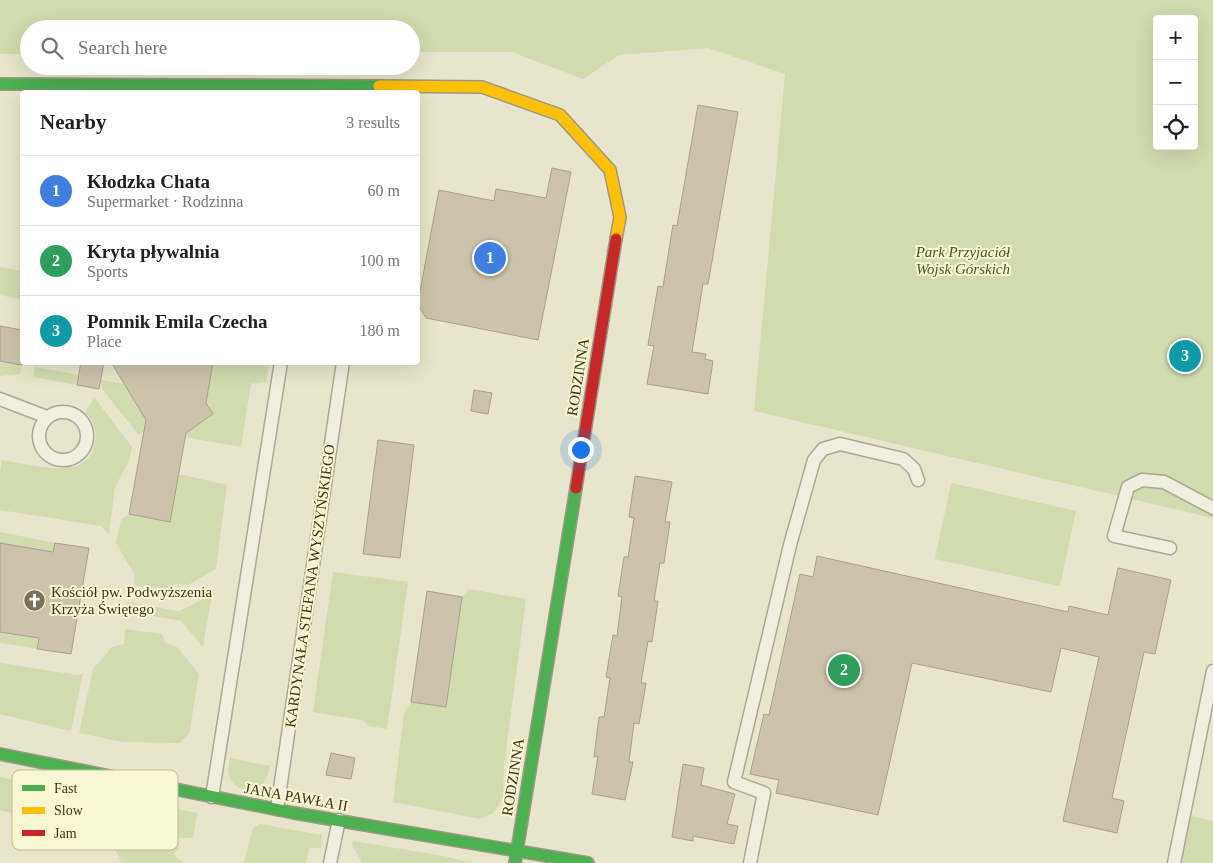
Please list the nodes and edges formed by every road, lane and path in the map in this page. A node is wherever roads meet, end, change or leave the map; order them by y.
1 (0, 84) edge
2 (379, 89) edge
3 (281, 365) edge
4 (343, 365) edge
5 (0, 399) edge
6 (47, 417) dead end
7 (918, 480) dead end
8 (1213, 508) edge
9 (1170, 548) dead end
10 (1213, 671) edge
11 (1211, 693) edge
12 (0, 754) edge
13 (75, 770) edge
14 (178, 791) edge
15 (212, 797) junction
16 (277, 809) junction
17 (339, 820) junction
18 (516, 857) edge
19 (330, 863) edge
20 (588, 863) edge
21 (750, 863) edge
22 (1174, 863) edge

1 - 2 street, RODZINNA
2 - 18 street, RODZINNA
3 - 15 lane
4 - 16 lane, KARDYNAŁA STEFANA WYSZYŃSKIEGO
5 - 6 lane
7 - 21 lane
8 - 9 lane
10 - 11 lane
11 - 22 lane
12 - 13 street, JANA PAWŁA II
14 - 15 street, JANA PAWŁA II
15 - 16 street, JANA PAWŁA II
16 - 17 street, JANA PAWŁA II
17 - 18 street, JANA PAWŁA II
17 - 19 lane
18 - 20 street, JANA PAWŁA II

